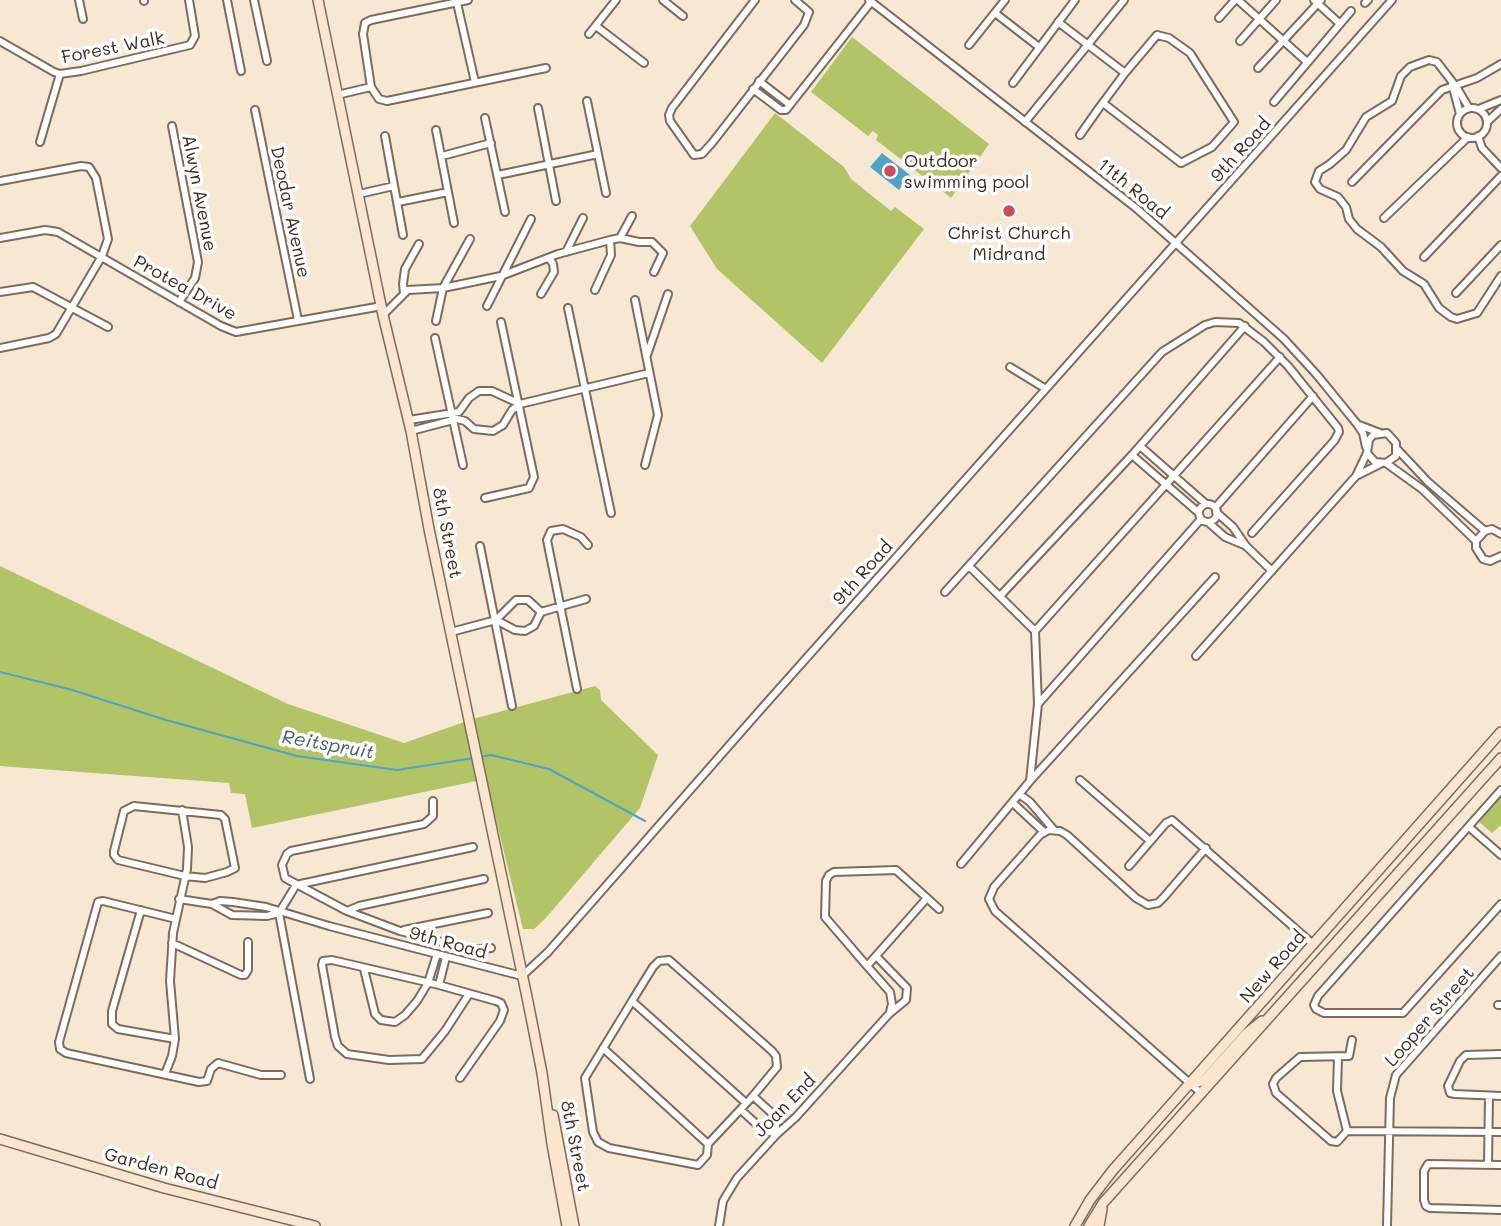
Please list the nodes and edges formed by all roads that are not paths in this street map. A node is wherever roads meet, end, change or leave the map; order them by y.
1 (79, 0) edge
2 (190, 0) edge
3 (227, 0) edge
4 (254, 0) edge
5 (318, 0) edge
6 (468, 0) edge
7 (663, 0) edge
8 (755, 0) edge
9 (795, 0) edge
10 (1005, 0) edge
11 (1075, 0) edge
12 (1124, 0) edge
13 (1236, 0) edge
14 (1276, 0) edge
15 (1392, 0) edge
16 (870, 1) edge
17 (1317, 1) edge
18 (612, 2) edge
19 (457, 3) junction
20 (1350, 11) dead end
21 (995, 13) junction
22 (683, 16) dead end
23 (1219, 18) dead end
24 (83, 19) dead end
25 (1260, 19) junction
26 (1058, 22) junction
27 (1339, 23) junction
28 (596, 26) junction
29 (589, 34) dead end
30 (1284, 40) junction
31 (0, 41) edge
32 (1240, 41) dead end
33 (969, 45) dead end
34 (1087, 45) junction
35 (1039, 47) junction
36 (267, 61) dead end
37 (1307, 62) junction
38 (644, 63) dead end
39 (1501, 64) edge
40 (546, 68) dead end
41 (1258, 68) dead end
42 (241, 71) dead end
43 (1125, 73) junction
44 (60, 74) junction
45 (759, 81) junction
46 (475, 82) junction
47 (1013, 83) dead end
48 (1453, 84) junction
49 (371, 87) junction
50 (753, 89) junction
51 (337, 95) junction
52 (1501, 100) edge
53 (587, 101) dead end
54 (1274, 102) dead end
55 (1102, 103) junction
56 (790, 105) junction
57 (538, 108) dead end
58 (1469, 108) junction
59 (1479, 109) junction
60 (1501, 109) edge
61 (255, 110) dead end
62 (1460, 114) junction
63 (485, 118) dead end
64 (1026, 122) junction
65 (1487, 122) junction
66 (172, 125) dead end
67 (436, 130) dead end
68 (1080, 135) dead end
69 (385, 136) dead end
70 (1478, 136) junction
71 (1468, 137) junction
72 (40, 142) dead end
73 (491, 144) junction
74 (598, 154) junction
75 (442, 156) junction
76 (547, 164) junction
77 (1501, 168) edge
78 (498, 175) junction
79 (1501, 176) edge
80 (0, 181) edge
81 (1352, 182) dead end
82 (394, 186) junction
83 (448, 192) junction
84 (606, 192) dead end
85 (359, 194) junction
86 (556, 201) dead end
87 (398, 202) junction
88 (505, 212) dead end
89 (632, 216) dead end
90 (583, 218) dead end
91 (1384, 218) dead end
92 (531, 219) dead end
93 (454, 223) dead end
94 (403, 235) dead end
95 (0, 238) edge
96 (620, 238) junction
97 (470, 239) dead end
98 (610, 240) junction
99 (1176, 242) junction
100 (419, 244) dead end
101 (1501, 245) edge
102 (566, 252) junction
103 (102, 256) junction
104 (1424, 257) dead end
105 (550, 258) junction
106 (654, 272) dead end
107 (501, 275) junction
108 (1501, 276) edge
109 (443, 288) junction
110 (595, 290) dead end
111 (0, 292) edge
112 (404, 293) junction
113 (1456, 293) dead end
114 (541, 294) dead end
115 (668, 294) dead end
116 (635, 300) dead end
117 (179, 302) junction
118 (488, 306) dead end
119 (72, 307) junction
120 (568, 308) dead end
121 (382, 311) junction
122 (298, 320) junction
123 (436, 321) dead end
124 (502, 322) dead end
125 (1245, 326) junction
126 (108, 327) dead end
127 (435, 338) dead end
128 (0, 348) edge
129 (646, 357) junction
130 (1280, 357) junction
131 (1010, 367) dead end
132 (649, 373) junction
133 (586, 387) junction
134 (1046, 389) junction
135 (1314, 396) junction
136 (520, 404) junction
137 (453, 416) junction
138 (1357, 424) junction
139 (410, 426) junction
140 (1380, 433) junction
141 (1140, 446) junction
142 (1398, 449) junction
143 (1367, 450) junction
144 (1132, 455) junction
145 (1383, 464) junction
146 (463, 465) dead end
147 (645, 465) dead end
148 (1173, 475) junction
149 (1356, 476) junction
150 (1165, 484) junction
151 (485, 498) dead end
152 (1206, 504) junction
153 (1216, 510) junction
154 (611, 513) dead end
155 (1202, 518) junction
156 (1485, 531) junction
157 (1252, 533) dead end
158 (1501, 534) edge
159 (1476, 541) junction
160 (588, 545) dead end
161 (480, 546) dead end
162 (1245, 546) junction
163 (1500, 559) edge
164 (969, 566) junction
165 (1272, 571) junction
166 (1214, 577) dead end
167 (945, 592) dead end
168 (1000, 595) junction
169 (586, 600) dead end
170 (561, 606) junction
171 (541, 612) junction
172 (496, 620) junction
173 (1035, 631) junction
174 (451, 632) junction
175 (1196, 656) dead end
176 (577, 689) dead end
177 (1038, 704) junction
178 (512, 706) dead end
179 (1501, 732) edge
180 (1501, 758) edge
181 (1080, 780) dead end
182 (1030, 781) junction
183 (1501, 790) edge
184 (1019, 794) junction
185 (433, 802) dead end
186 (1013, 803) junction
187 (182, 810) junction
188 (1469, 827) junction
189 (1055, 830) junction
190 (1044, 832) junction
191 (1150, 841) junction
192 (473, 847) dead end
193 (1206, 848) junction
194 (1501, 855) edge
195 (961, 864) dead end
196 (1129, 866) dead end
197 (185, 876) junction
198 (484, 879) dead end
199 (296, 885) junction
200 (927, 898) junction
201 (179, 899) junction
202 (212, 904) junction
203 (1501, 904) edge
204 (939, 909) dead end
205 (141, 910) junction
206 (347, 911) junction
207 (279, 912) junction
208 (488, 913) dead end
209 (176, 919) junction
210 (400, 931) junction
211 (248, 942) dead end
212 (172, 943) junction
213 (1314, 945) junction
214 (491, 948) dead end
215 (437, 954) junction
216 (876, 956) junction
217 (1501, 956) edge
218 (446, 957) junction
219 (867, 965) junction
220 (364, 969) junction
221 (522, 976) junction
222 (901, 981) junction
223 (428, 983) junction
224 (439, 985) junction
225 (890, 992) junction
226 (470, 994) junction
227 (632, 1001) junction
228 (889, 1014) junction
229 (1273, 1014) junction
230 (175, 1039) junction
231 (1352, 1041) dead end
232 (603, 1048) junction
233 (1501, 1054) edge
234 (1338, 1057) junction
235 (542, 1073) junction
236 (165, 1074) junction
237 (281, 1075) dead end
238 (460, 1078) dead end
239 (310, 1079) dead end
240 (1191, 1084) junction
241 (1202, 1094) junction
242 (753, 1096) junction
243 (1501, 1096) edge
244 (1489, 1097) junction
245 (746, 1103) junction
246 (740, 1110) junction
247 (1348, 1131) junction
248 (1390, 1131) junction
249 (1489, 1131) junction
250 (1501, 1132) edge
251 (777, 1134) junction
252 (0, 1139) edge
253 (708, 1144) junction
254 (1488, 1164) junction
255 (1501, 1165) edge
256 (1103, 1203) junction
257 (1501, 1210) edge
258 (315, 1226) edge
259 (567, 1226) edge
260 (574, 1226) edge
261 (719, 1226) edge
262 (1075, 1226) edge
263 (1089, 1226) edge
264 (1099, 1226) edge
265 (1387, 1226) edge

1 - 24 street
2 - 44 street, Forest Walk
3 - 42 street
4 - 36 street
5 - 51 street, 8th Street
6 - 19 street
7 - 22 street
8 - 50 street
9 - 45 street
10 - 21 street
11 - 26 street
12 - 34 street
13 - 23 street
13 - 25 street
14 - 25 street
15 - 99 street, 9th Road
16 - 56 street
16 - 64 street, 11th Road
17 - 27 street
17 - 30 street
18 - 28 street
19 - 46 street
19 - 49 street
20 - 27 street
21 - 33 street
21 - 35 street
25 - 30 street
25 - 32 street
26 - 34 street
26 - 35 street
27 - 37 street
28 - 29 street
28 - 38 street
30 - 37 street
30 - 41 street
31 - 44 street, Forest Walk
34 - 43 street
34 - 64 street
35 - 47 street
37 - 54 street
39 - 48 street
40 - 46 street
43 - 55 street
43 - 55 street
44 - 72 street
45 - 50 street
45 - 56 street
46 - 49 street
48 - 58 street
48 - 62 street
48 - 81 street
48 - 108 street
49 - 51 street
50 - 56 street
51 - 85 street, 8th Street
52 - 59 street
53 - 74 street
55 - 68 street
57 - 76 street
58 - 59 street
58 - 62 street
59 - 65 street
60 - 65 street
61 - 122 street, Deodar Avenue
62 - 71 street
63 - 73 street
64 - 99 street, 11th Road
65 - 70 street
66 - 117 street, Alwyn Avenue
67 - 75 street
69 - 82 street
70 - 71 street
70 - 77 street
71 - 91 street
73 - 75 street
73 - 78 street
74 - 76 street
74 - 84 street
75 - 83 street
76 - 78 street
76 - 86 street
78 - 88 street
79 - 104 street
80 - 103 street
82 - 85 street
82 - 87 street
83 - 87 street
83 - 93 street
85 - 121 street, 8th Street
87 - 94 street
89 - 96 street
90 - 102 street
92 - 107 street
95 - 103 street, Protea Drive
96 - 98 street
96 - 106 street
97 - 109 street
98 - 102 street
98 - 110 street
99 - 134 street, 9th Road
99 - 138 street, 11th Road
100 - 112 street
101 - 113 street
102 - 105 street
103 - 117 street, Protea Drive
103 - 119 street
105 - 107 street
105 - 114 street
107 - 109 street
107 - 118 street
109 - 112 street
109 - 123 street
111 - 119 street
112 - 121 street
115 - 129 street
116 - 129 street
117 - 122 street, Protea Drive
119 - 126 street
119 - 128 street
120 - 133 street
121 - 122 street, Protea Drive
121 - 139 street, 8th Street
124 - 136 street
125 - 130 street
125 - 141 street
125 - 164 street
127 - 137 street
129 - 132 street
130 - 135 street
130 - 148 street
131 - 134 street
132 - 133 street
132 - 147 street
133 - 136 street
133 - 154 street
134 - 221 street, 9th Road
135 - 153 street
135 - 157 street
136 - 137 street
136 - 137 street
136 - 151 street
137 - 139 street
137 - 146 street
138 - 140 street, 11th Road
138 - 143 street, 11th Road
139 - 174 street, 8th Street
140 - 142 street
140 - 143 street
141 - 144 street
141 - 148 street
142 - 145 street
142 - 156 street
143 - 145 street
143 - 149 street
144 - 150 street
144 - 168 street
145 - 149 street
145 - 159 street
148 - 150 street
148 - 152 street
149 - 165 street
150 - 155 street
150 - 173 street
152 - 153 street
152 - 155 street
153 - 155 street
153 - 162 street
155 - 162 street
155 - 177 street
156 - 158 street
156 - 159 street
159 - 163 street
160 - 170 street
161 - 172 street
162 - 165 street
164 - 167 street
164 - 168 street
165 - 175 street
166 - 182 street
168 - 173 street
169 - 170 street
170 - 171 street
170 - 176 street
171 - 172 street
171 - 172 street
172 - 174 street
172 - 178 street
173 - 177 street
174 - 221 street, 8th Street
177 - 182 street
179 - 213 street, New Road
180 - 229 street, New Road
181 - 191 street
182 - 184 street
183 - 188 street
184 - 186 street
184 - 189 street
185 - 199 street
186 - 190 street
186 - 195 street
187 - 197 street
187 - 197 street
187 - 197 street
188 - 194 street
188 - 203 street
189 - 190 street
189 - 193 street
190 - 240 street
191 - 193 street
191 - 196 street
192 - 199 street
193 - 213 street
197 - 201 street
198 - 206 street
199 - 206 street
199 - 207 street
200 - 204 street
200 - 216 street
200 - 219 street
201 - 202 street
201 - 209 street
202 - 207 street, 9th Road
202 - 207 street
205 - 209 street
205 - 230 street
205 - 236 street
206 - 210 street
207 - 215 street, 9th Road
207 - 239 street
208 - 210 street
209 - 212 street
210 - 214 street
211 - 212 street
212 - 230 street
213 - 240 street, New Road
215 - 218 street, 9th Road
215 - 223 street
216 - 219 street
216 - 222 street
217 - 248 street, Looper Street
218 - 221 street, 9th Road
218 - 224 street
219 - 225 street
220 - 223 street
220 - 223 street
220 - 226 street
221 - 235 street, 8th Street
222 - 225 street
222 - 228 street, Joan End
223 - 224 street
224 - 226 street
225 - 228 street
226 - 238 street
227 - 232 street
227 - 242 street
227 - 245 street
228 - 251 street, Joan End
229 - 240 street
229 - 241 street, New Road
230 - 236 street
231 - 234 street
232 - 253 street
232 - 253 street
233 - 244 street
234 - 247 street
234 - 247 street
235 - 259 street, 8th Street
235 - 260 street, 8th Street
236 - 237 street
240 - 241 street
240 - 262 street, New Road
241 - 256 street, New Road
242 - 245 street
242 - 251 street
243 - 244 street
244 - 249 street
245 - 246 street
246 - 251 street
246 - 253 street
247 - 248 street
248 - 249 street
248 - 265 street, Looper Street
249 - 250 street
249 - 254 street
251 - 261 street, Joan End
252 - 258 street, Garden Road
254 - 255 street
254 - 257 street
256 - 263 street, New Road
256 - 264 street

